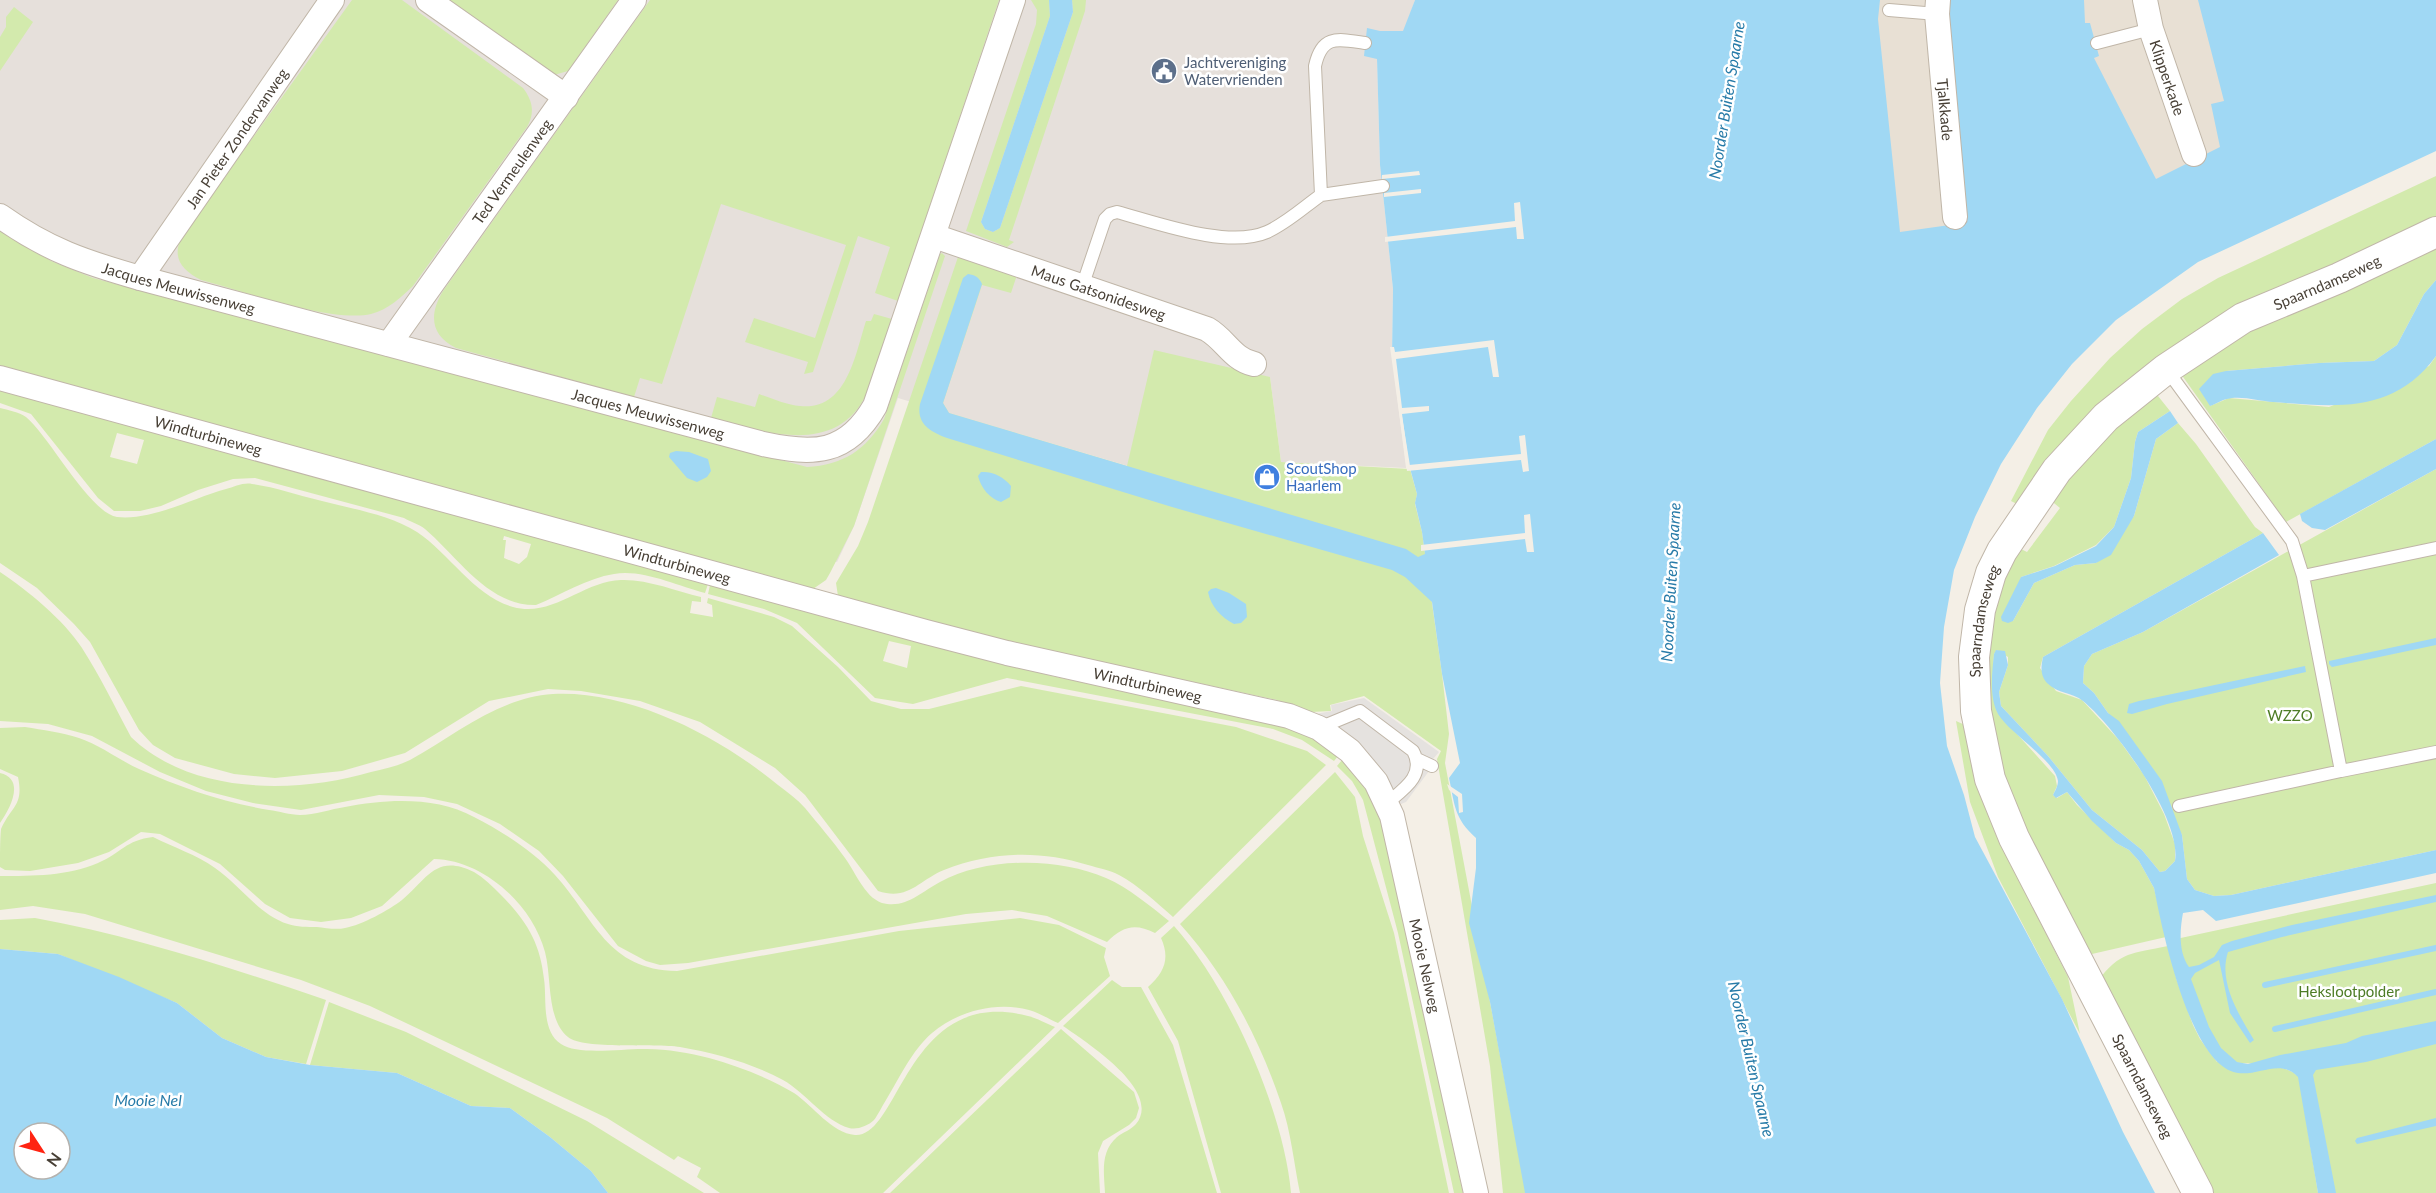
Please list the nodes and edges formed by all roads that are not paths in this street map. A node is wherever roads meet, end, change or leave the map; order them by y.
1 (332, 0) edge
2 (428, 0) edge
3 (634, 0) edge
4 (1013, 0) edge
5 (2145, 0) edge
6 (1937, 7) edge
7 (1889, 10) dead end
8 (2151, 29) junction
9 (1365, 43) dead end
10 (2097, 43) dead end
11 (566, 97) junction
12 (2194, 154) dead end
13 (1383, 186) dead end
14 (1321, 195) junction
15 (0, 216) edge
16 (1955, 217) dead end
17 (2436, 232) edge
18 (934, 236) junction
19 (140, 278) junction
20 (1083, 287) junction
21 (389, 344) junction
22 (1254, 364) dead end
23 (2166, 369) junction
24 (0, 378) edge
25 (2436, 548) edge
26 (2303, 576) junction
27 (1319, 728) junction
28 (1350, 751) joint
29 (2436, 752) edge
30 (1417, 759) junction
31 (1432, 766) dead end
32 (2341, 771) junction
33 (1387, 803) junction
34 (2179, 806) dead end
35 (1476, 1193) edge
36 (2198, 1193) edge

1 - 19 street, Jan Pieter Zondervanweg
2 - 11 street
3 - 11 street, Ted Vermeulenweg
4 - 18 street, Jacques Meuwissenweg
5 - 8 street, Klipperkade
6 - 7 lane
6 - 16 street, Tjalkkade
8 - 10 lane
8 - 12 street, Klipperkade
9 - 14 lane
11 - 21 street, Ted Vermeulenweg
13 - 14 lane
14 - 20 lane
15 - 19 street, Jacques Meuwissenweg
17 - 23 street, Spaarndamseweg
18 - 20 street, Maus Gatsonidesweg
18 - 21 street, Jacques Meuwissenweg
19 - 21 street, Jacques Meuwissenweg
20 - 22 street, Maus Gatsonidesweg
23 - 26 lane
23 - 36 street, Spaarndamseweg
24 - 27 street, Windturbineweg
25 - 26 lane
26 - 32 lane
27 - 28 street, Windturbineweg
27 - 30 lane
28 - 33 street, Mooie Nelweg
29 - 32 lane
30 - 31 lane
30 - 33 lane
32 - 34 lane
33 - 35 street, Mooie Nelweg

